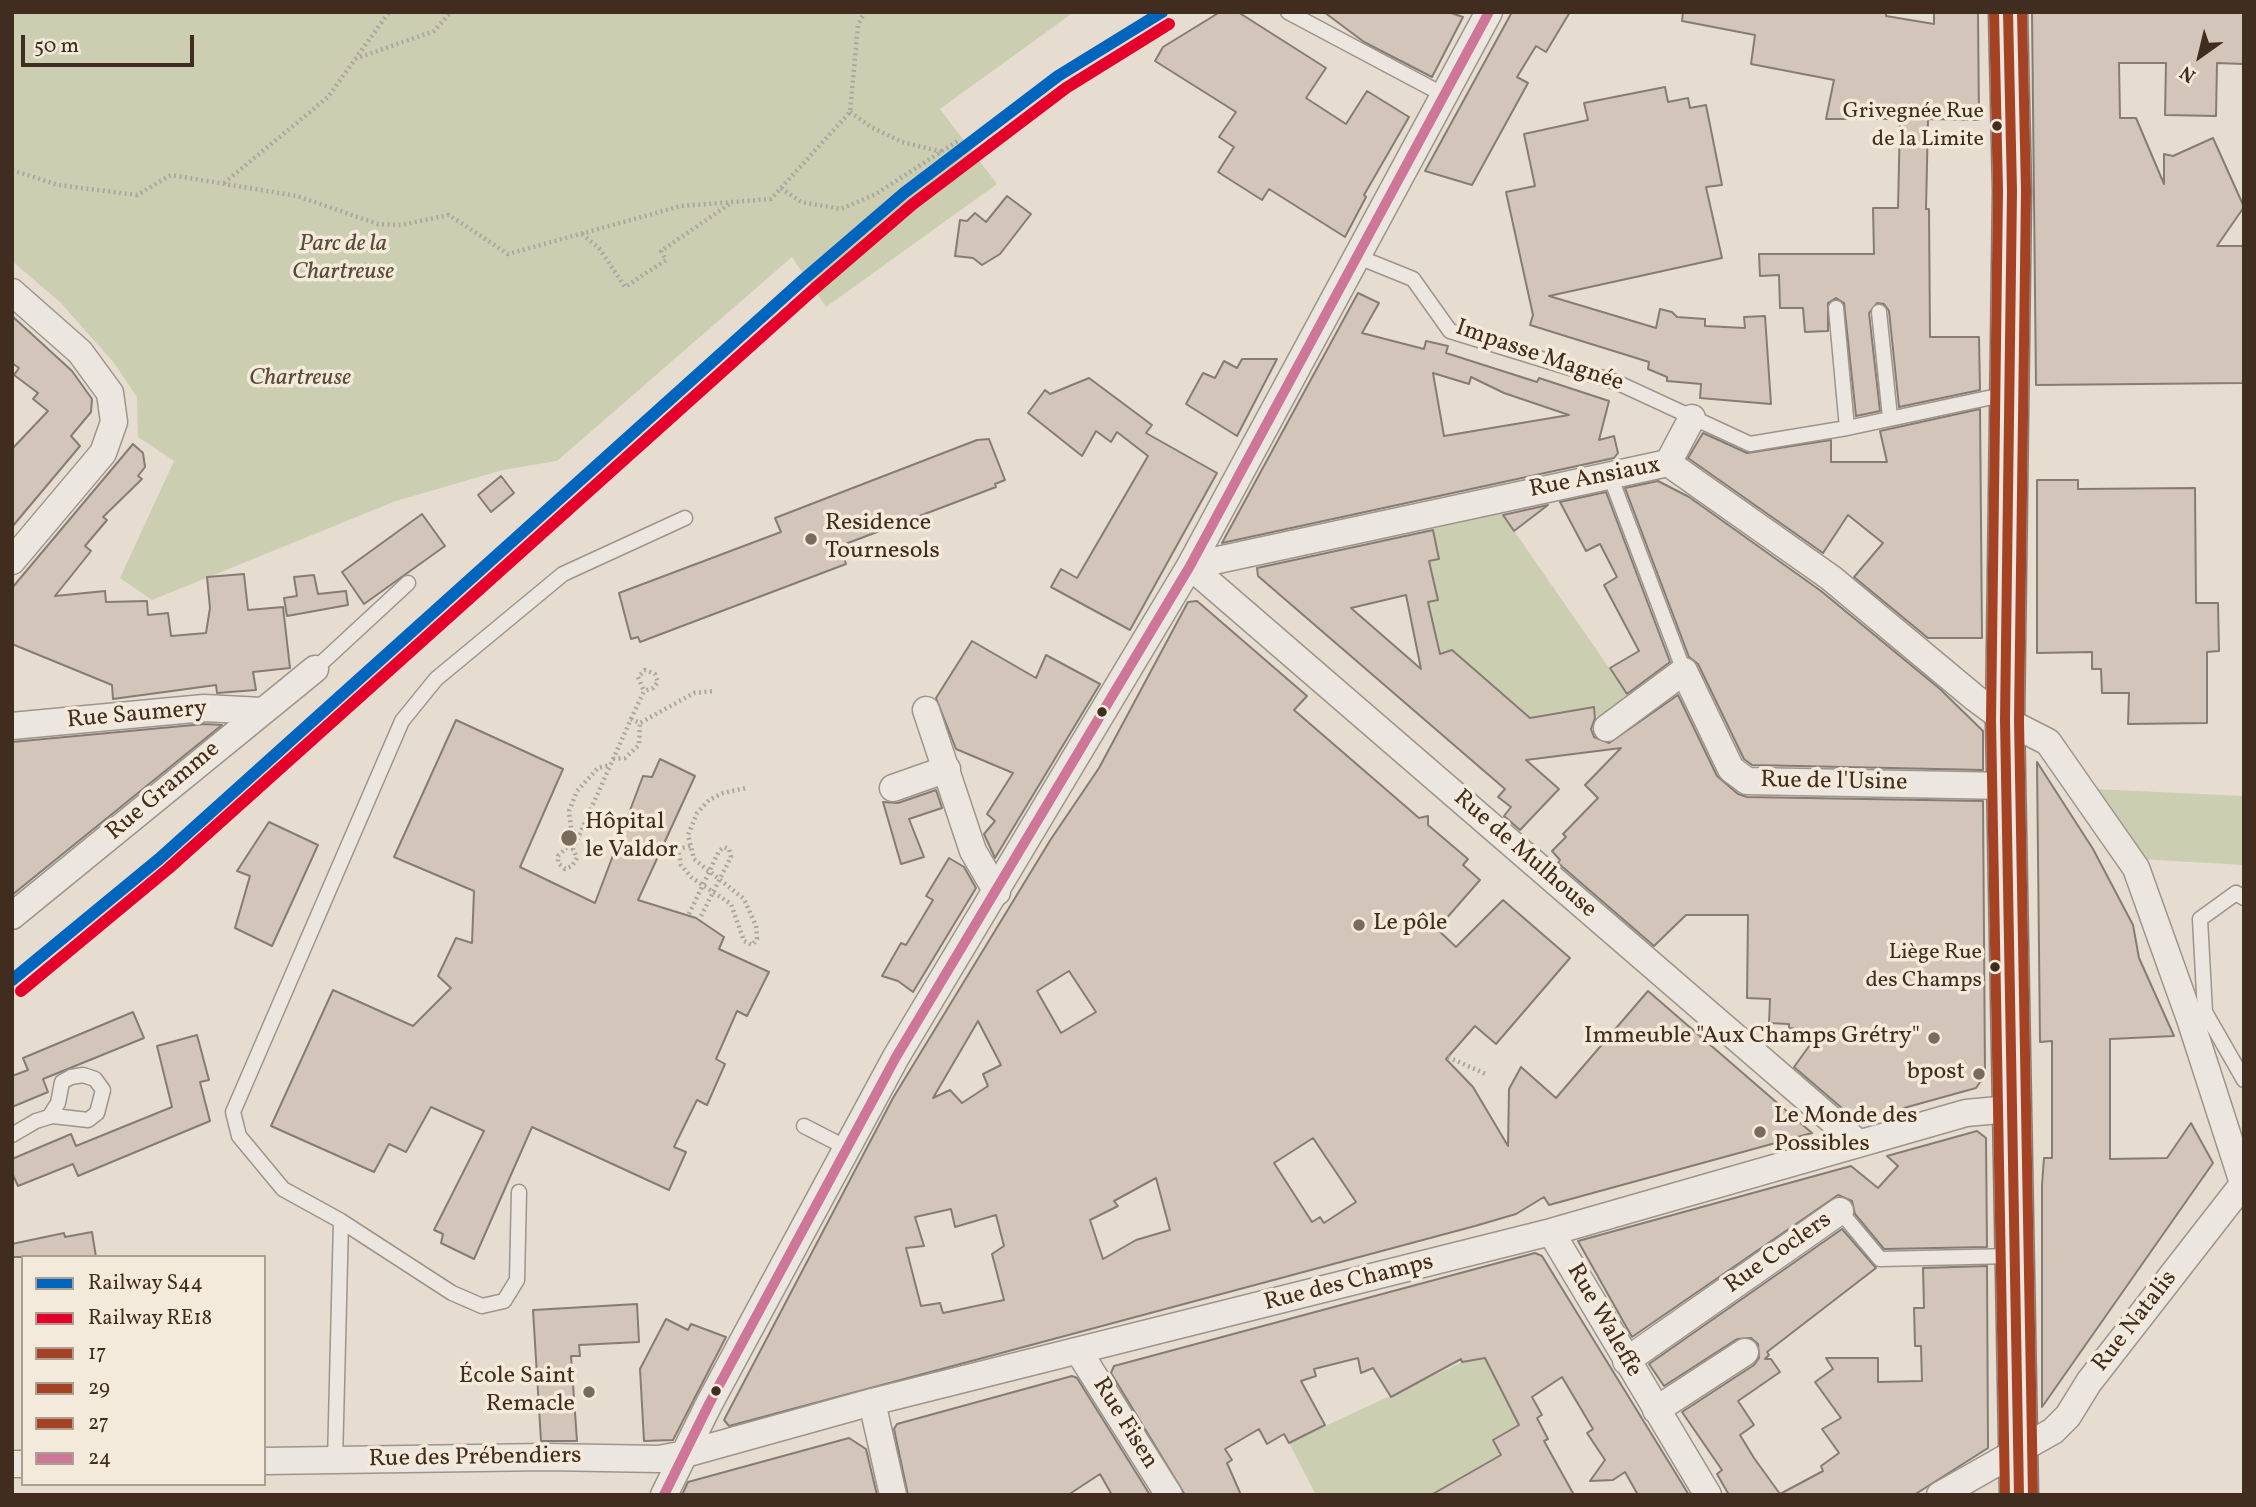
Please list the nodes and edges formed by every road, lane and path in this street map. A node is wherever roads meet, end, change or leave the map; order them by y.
1 (389, 12) edge
2 (451, 12) edge
3 (865, 12) edge
4 (1288, 12) edge
5 (2008, 12) edge
6 (1482, 14) edge
7 (355, 60) junction
8 (1444, 95) junction
9 (850, 112) junction
10 (959, 140) dead end
11 (943, 152) junction
12 (12, 170) edge
13 (223, 183) junction
14 (781, 188) junction
15 (732, 202) junction
16 (581, 233) junction
17 (1356, 256) junction
18 (12, 292) edge
19 (1836, 308) dead end
20 (1879, 312) dead end
21 (1474, 347) dead end
22 (2009, 393) junction
23 (1889, 417) junction
24 (1690, 421) junction
25 (1847, 428) junction
26 (1668, 463) junction
27 (1609, 473) junction
28 (685, 518) dead end
29 (12, 561) edge
30 (1191, 566) junction
31 (408, 583) dead end
32 (316, 669) joint
33 (1684, 671) junction
34 (643, 691) junction
35 (714, 691) dead end
36 (926, 710) dead end
37 (262, 711) junction
38 (631, 719) junction
39 (2005, 720) junction
40 (640, 723) junction
41 (12, 726) edge
42 (1607, 728) dead end
43 (613, 759) junction
44 (610, 765) junction
45 (947, 769) junction
46 (2007, 786) junction
47 (893, 788) dead end
48 (746, 789) dead end
49 (578, 836) junction
50 (690, 846) junction
51 (572, 849) junction
52 (709, 873) junction
53 (719, 880) junction
54 (703, 885) junction
55 (713, 891) junction
56 (997, 892) junction
57 (2244, 898) edge
58 (689, 914) dead end
59 (12, 916) edge
60 (700, 918) dead end
61 (1448, 1057) dead end
62 (1488, 1075) dead end
63 (2243, 1075) edge
64 (2010, 1109) junction
65 (49, 1117) dead end
66 (804, 1126) dead end
67 (12, 1136) edge
68 (1857, 1142) junction
69 (847, 1148) junction
70 (2244, 1183) edge
71 (519, 1192) dead end
72 (1840, 1212) joint
73 (341, 1222) junction
74 (1551, 1232) junction
75 (2013, 1256) junction
76 (1079, 1352) junction
77 (1745, 1352) dead end
78 (1626, 1361) junction
79 (872, 1402) junction
80 (1656, 1410) junction
81 (2019, 1448) junction
82 (685, 1454) junction
83 (266, 1461) edge
84 (335, 1462) junction
85 (664, 1495) edge
86 (893, 1495) edge
87 (1169, 1495) edge
88 (1708, 1495) edge
89 (1940, 1495) edge
90 (2019, 1495) edge

1 - 7 path
2 - 7 path
3 - 9 path
4 - 8 lane
5 - 22 street
6 - 8 street
7 - 13 path
8 - 17 street
9 - 11 path
9 - 14 path
10 - 11 path
11 - 14 path
12 - 13 path
13 - 16 path
14 - 15 path
15 - 16 path
15 - 16 path
17 - 24 lane, Impasse Magnée
17 - 30 street
18 - 29 street
19 - 25 lane
20 - 23 lane
21 - 24 lane
22 - 23 lane
22 - 39 street
23 - 25 lane
24 - 25 lane
24 - 26 street
26 - 27 street, Rue Ansiaux
26 - 39 street, Rue Ansiaux
27 - 30 street, Rue Ansiaux
27 - 33 lane, Rue de l'Usine
28 - 73 lane
30 - 56 street
30 - 68 street, Rue de Mulhouse
31 - 32 lane
32 - 37 street, Rue Gramme
33 - 42 street
33 - 46 street, Rue de l'Usine
34 - 34 path
34 - 38 path
35 - 40 path
36 - 45 street
37 - 41 street, Rue Saumery
37 - 59 street, Rue Gramme
38 - 40 path
38 - 43 path
39 - 46 street
39 - 70 street, Rue Ansiaux
40 - 43 path
43 - 44 path
44 - 49 path
44 - 49 path
45 - 47 street
45 - 56 street
46 - 64 street
48 - 50 path
49 - 51 path
50 - 52 path
50 - 54 path
51 - 51 path
52 - 53 path
52 - 53 path
52 - 54 path
53 - 55 path
53 - 55 path
54 - 55 path
54 - 58 path
55 - 60 path
56 - 69 street
57 - 63 lane
61 - 62 path
64 - 68 street, Rue des Champs
64 - 75 street
65 - 67 lane
66 - 69 lane
68 - 74 street, Rue des Champs
69 - 82 street
70 - 81 street, Rue Natalis
71 - 73 lane
72 - 75 lane, Rue Coclers
72 - 78 street, Rue Coclers
73 - 84 lane
74 - 76 street, Rue des Champs
74 - 78 street, Rue Waleffe
75 - 81 street
76 - 79 street, Rue des Champs
76 - 87 street, Rue Fisen
77 - 80 street
78 - 80 street, Rue Waleffe
79 - 82 street, Rue des Champs
79 - 86 street
80 - 88 street, Rue Waleffe
81 - 89 street, Rue Natalis
81 - 90 street
82 - 84 street, Rue des Prébendiers
82 - 85 street
83 - 84 street, Rue des Prébendiers

